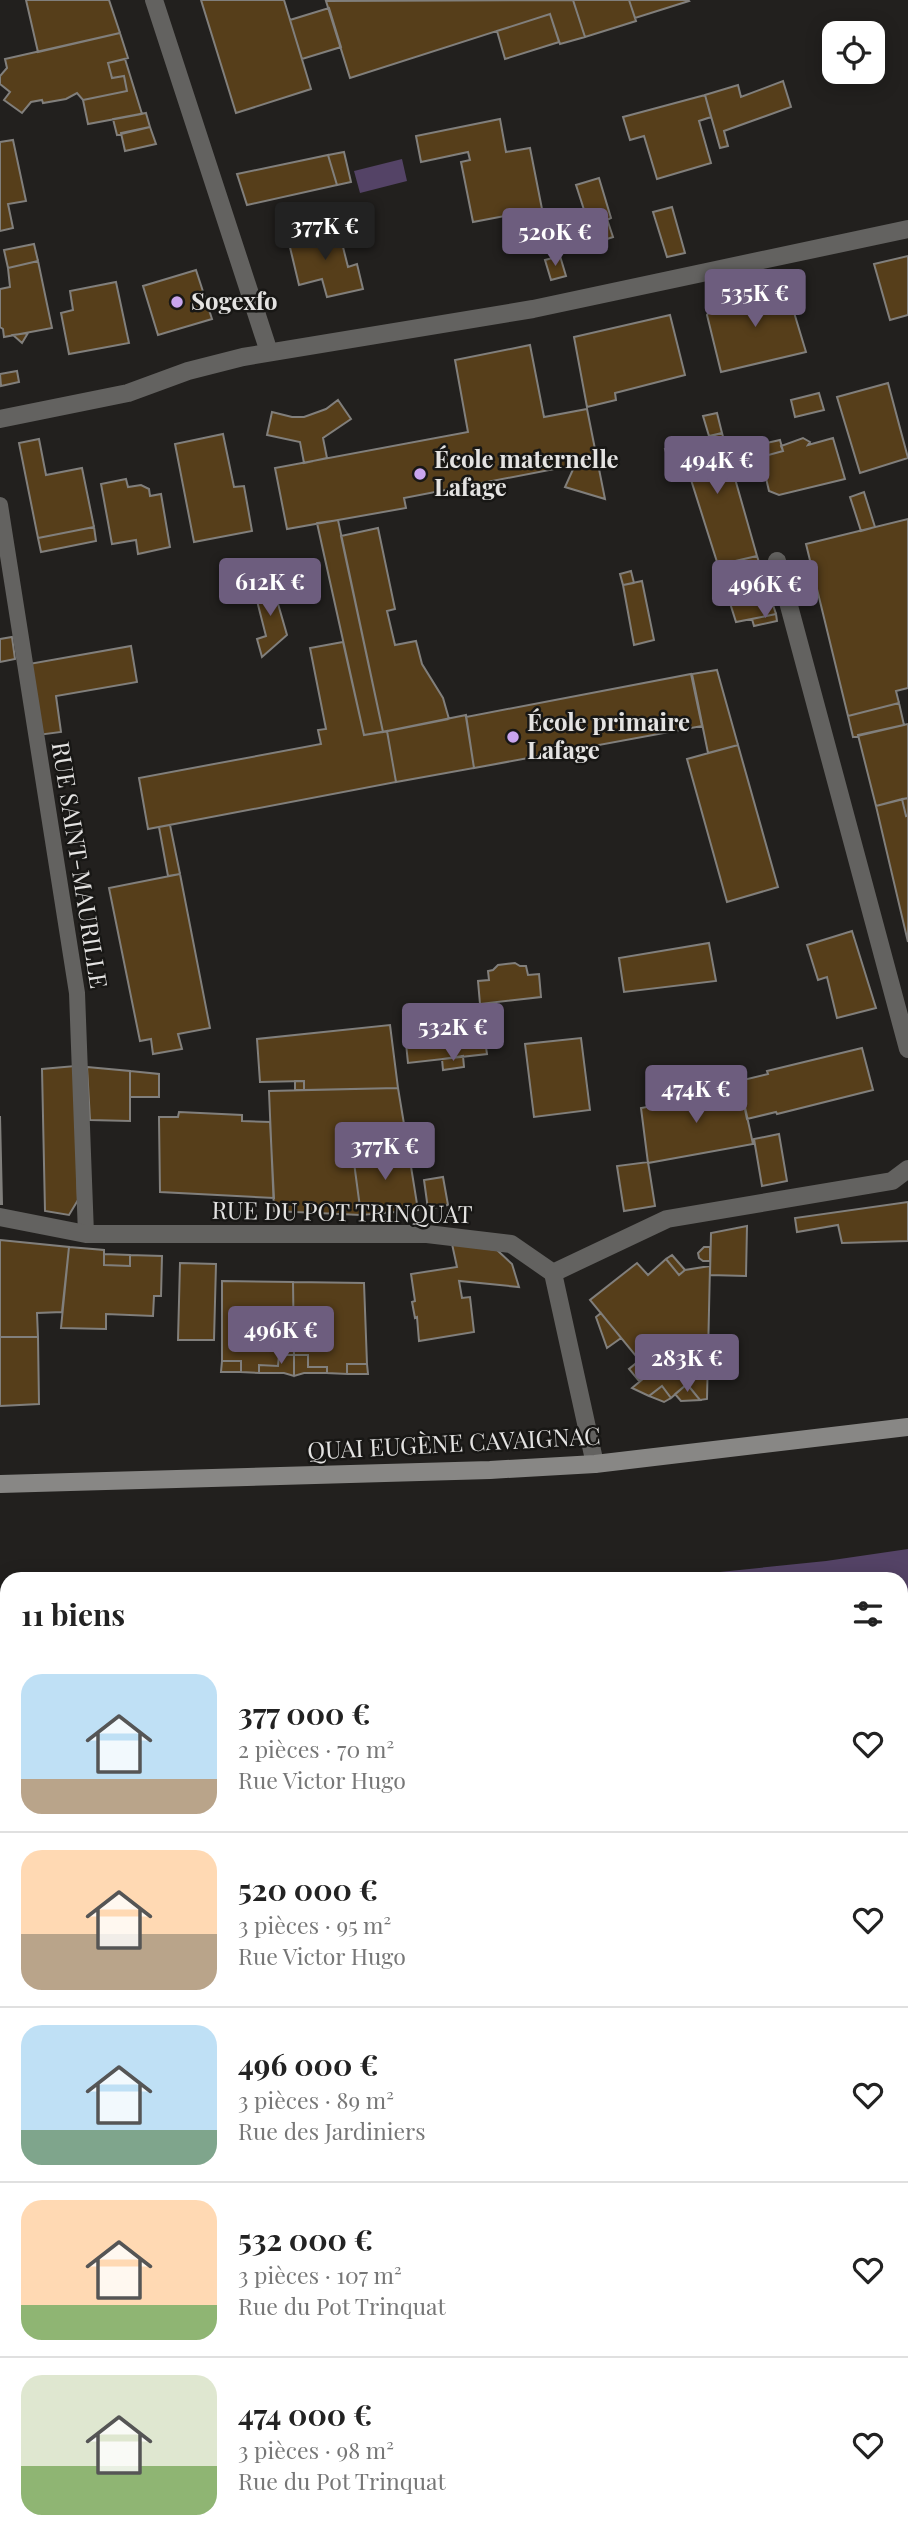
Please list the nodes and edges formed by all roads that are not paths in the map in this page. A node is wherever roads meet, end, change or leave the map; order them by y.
1 (153, 0) edge
2 (908, 229) edge
3 (269, 352) junction
4 (0, 419) edge
5 (0, 505) edge
6 (777, 561) dead end
7 (908, 1049) edge
8 (908, 1169) edge
9 (0, 1217) edge
10 (86, 1234) junction
11 (553, 1273) junction
12 (908, 1427) edge
13 (595, 1464) junction
14 (0, 1484) edge

1 - 3 street
2 - 3 street
3 - 4 street
5 - 10 lane, RUE SAINT-MAURILLE
6 - 7 street
8 - 11 street
9 - 10 street, RUE DU POT TRINQUAT
10 - 11 street, RUE DU POT TRINQUAT
11 - 13 street
12 - 13 street, QUAI EUGÈNE CAVAIGNAC
13 - 14 street, QUAI EUGÈNE CAVAIGNAC

